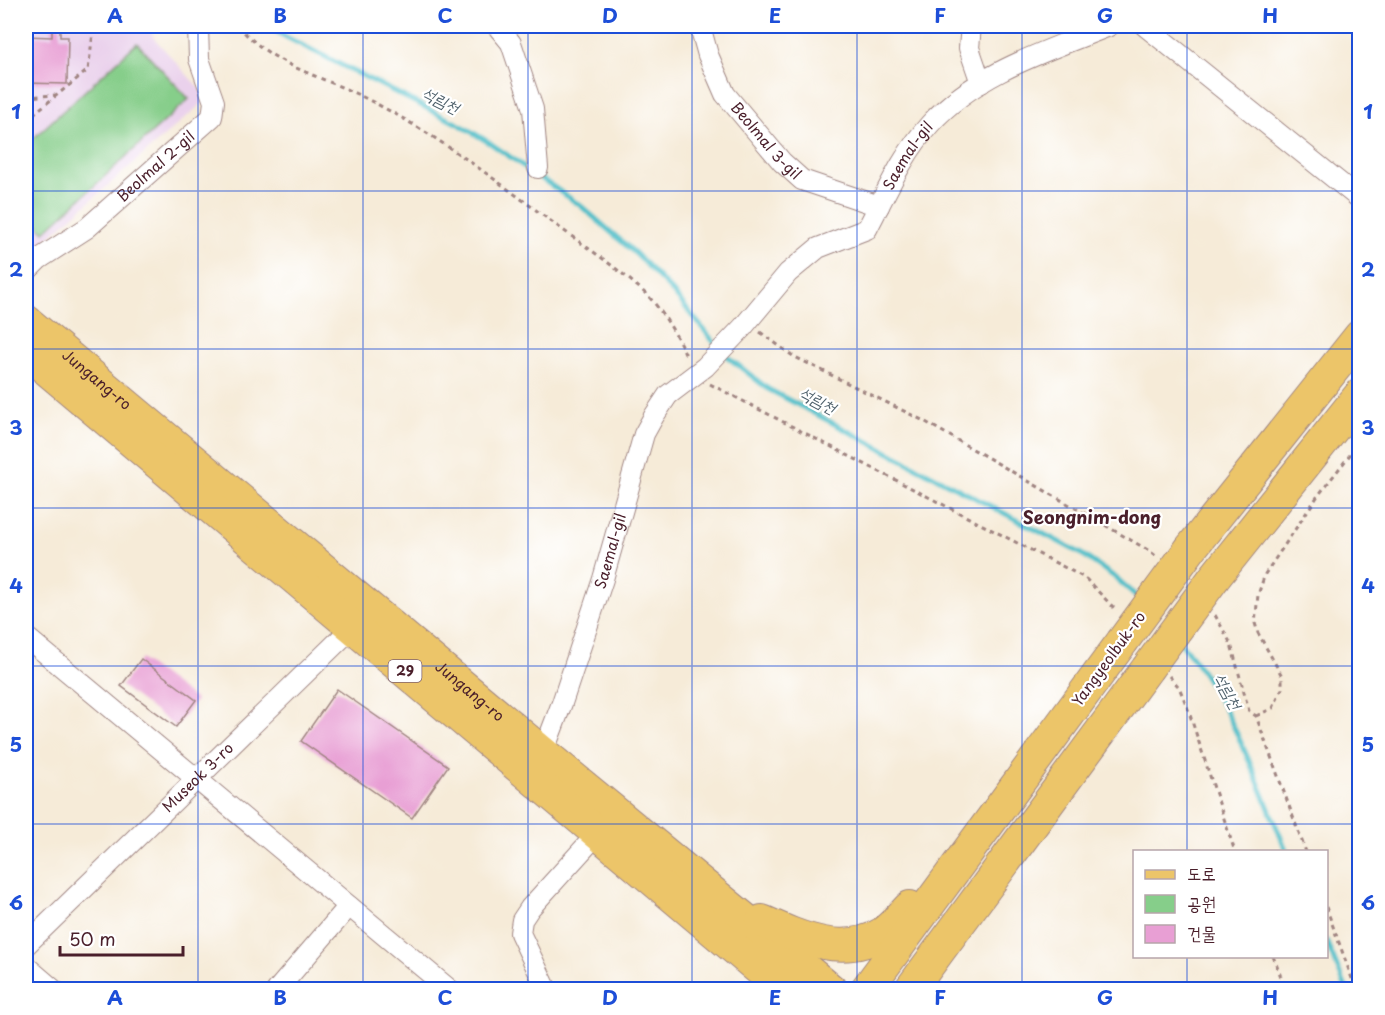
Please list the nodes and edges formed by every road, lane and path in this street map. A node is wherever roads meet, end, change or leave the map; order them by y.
1 (94, 26) edge
2 (198, 26) edge
3 (238, 26) edge
4 (497, 26) edge
5 (700, 26) edge
6 (971, 26) edge
7 (1109, 26) edge
8 (1145, 26) edge
9 (981, 83) junction
10 (57, 95) junction
11 (26, 97) edge
12 (26, 120) edge
13 (538, 168) dead end
14 (1359, 200) edge
15 (879, 206) junction
16 (26, 272) edge
17 (26, 321) edge
18 (746, 324) junction
19 (1359, 336) edge
20 (26, 352) edge
21 (699, 371) junction
22 (1359, 395) edge
23 (1359, 442) edge
24 (1157, 557) dead end
25 (1213, 611) dead end
26 (362, 618) junction
27 (1121, 629) junction
28 (26, 637) edge
29 (1156, 669) junction
30 (1256, 716) junction
31 (543, 753) junction
32 (196, 778) junction
33 (598, 833) junction
34 (1234, 850) edge
35 (1305, 850) edge
36 (726, 903) junction
37 (349, 906) junction
38 (926, 906) junction
39 (1328, 912) edge
40 (957, 926) junction
41 (26, 945) edge
42 (1273, 958) edge
43 (26, 966) edge
44 (774, 985) edge
45 (54, 990) edge
46 (277, 990) edge
47 (450, 990) edge
48 (547, 990) edge
49 (831, 990) edge
50 (866, 990) edge
51 (910, 990) edge
52 (938, 990) edge
53 (1286, 990) edge
54 (1358, 990) edge

1 - 10 path
2 - 16 street, Beolmal 2-gil
3 - 21 path
4 - 13 street
5 - 15 street, Beolmal 3-gil
6 - 9 street
7 - 9 street, Saemal-gil
8 - 14 street
9 - 15 street, Saemal-gil
10 - 11 path
10 - 12 path
15 - 18 street, Saemal-gil
17 - 26 main road, Jungang-ro / 29
18 - 21 street, Saemal-gil
18 - 24 path
19 - 27 main road, Yangyeolbuk-ro, bridge
20 - 26 main road, Jungang-ro / 29
21 - 27 path
21 - 31 street, Saemal-gil
22 - 29 main road, bridge
23 - 30 path
25 - 30 path
26 - 31 main road, Jungang-ro / 29
26 - 32 street, Museok 3-ro
26 - 33 main road, Jungang-ro / 29
27 - 38 main road, Yangyeolbuk-ro
28 - 32 street
29 - 34 path
29 - 40 main road
30 - 35 path
31 - 36 main road, Jungang-ro / 29
32 - 37 street
32 - 41 street, Museok 3-ro
33 - 44 main road, Jungang-ro / 29
33 - 48 street
36 - 38 main road
36 - 49 main road, Jungang-ro / 29
37 - 46 street
37 - 47 street
38 - 50 main road, Yangyeolbuk-ro
39 - 54 path
40 - 51 main road
40 - 52 main road
42 - 53 path
43 - 45 street

